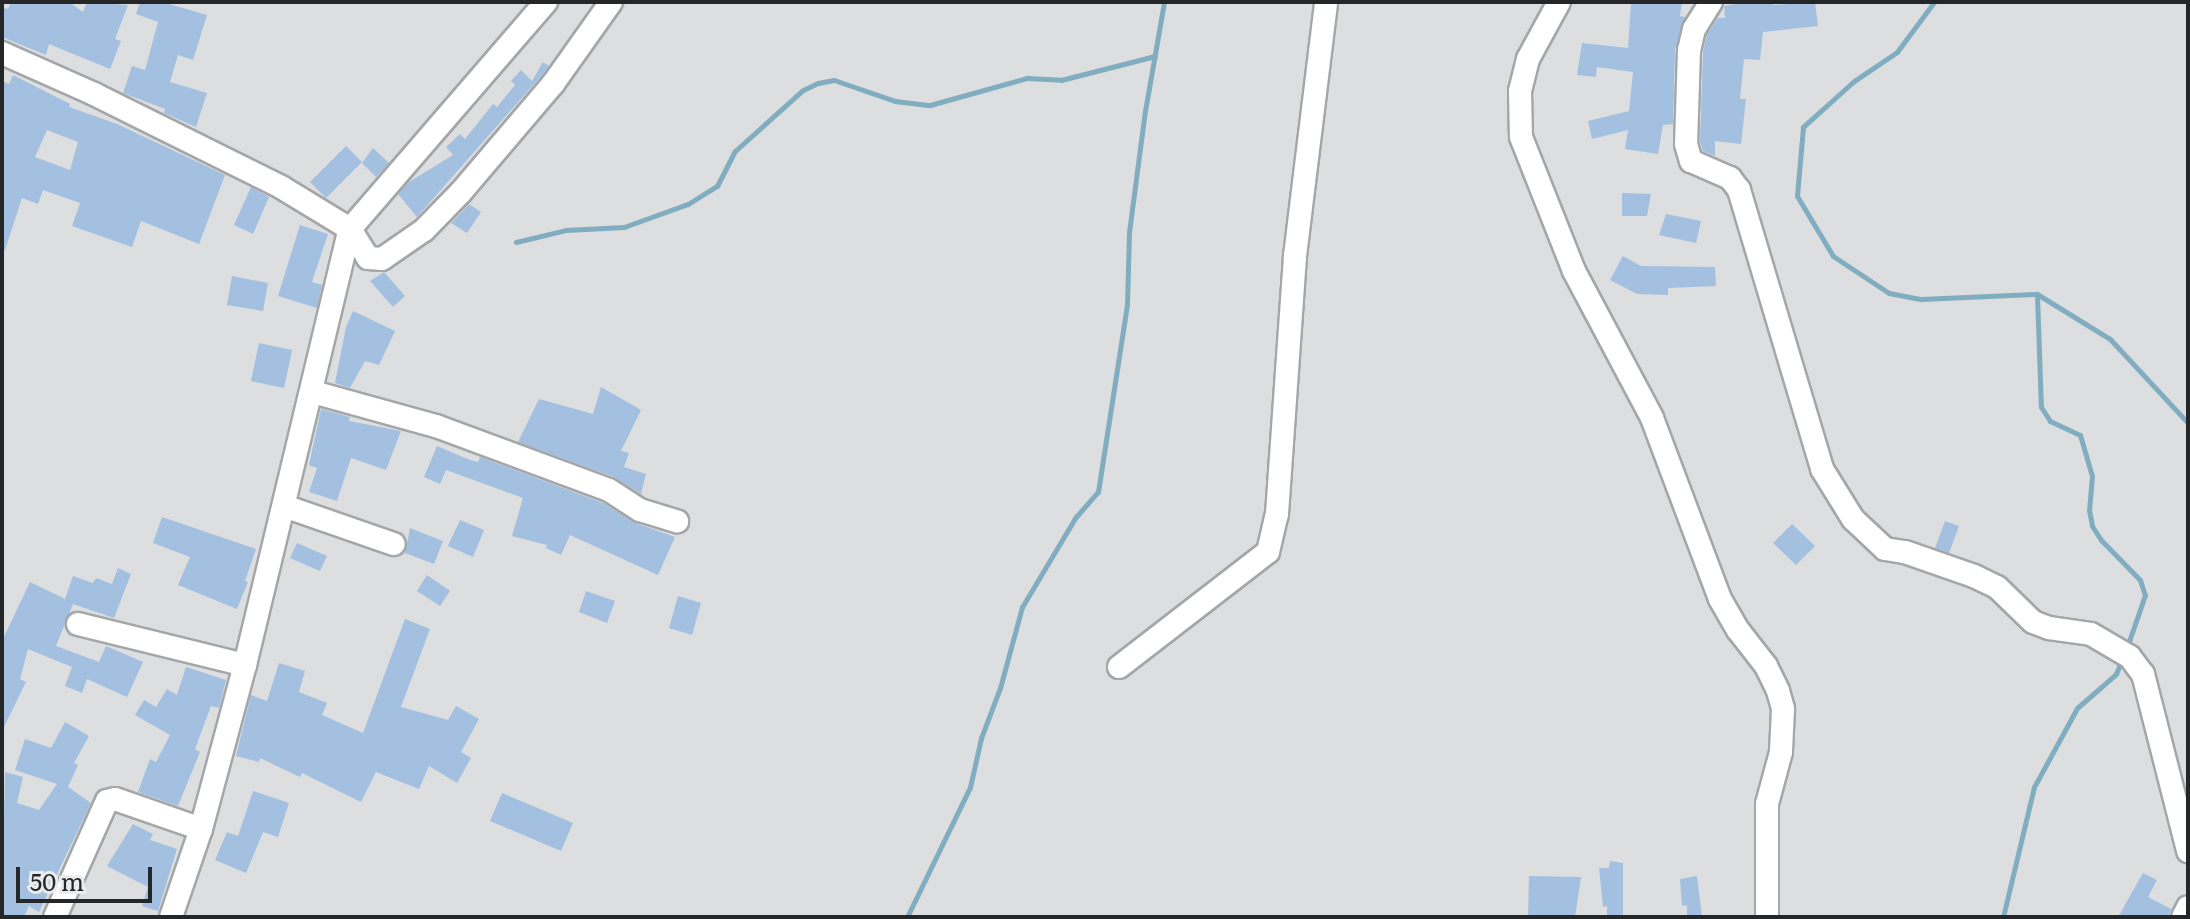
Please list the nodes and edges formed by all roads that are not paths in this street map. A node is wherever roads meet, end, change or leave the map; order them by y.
1 (546, 2) edge
2 (611, 2) edge
3 (1326, 2) edge
4 (1711, 2) edge
5 (1556, 3) edge
6 (2, 53) edge
7 (350, 229) junction
8 (313, 392) junction
9 (284, 506) junction
10 (677, 521) dead end
11 (394, 544) dead end
12 (78, 624) dead end
13 (245, 665) junction
14 (1119, 667) dead end
15 (201, 829) junction
16 (2188, 851) edge
17 (2188, 907) edge
18 (55, 917) edge
19 (171, 917) edge
20 (1767, 917) edge
21 (2183, 917) edge

1 - 7 street
2 - 7 street
3 - 14 street
4 - 16 street
5 - 20 street
6 - 7 street
7 - 8 street
8 - 9 street
8 - 10 street
9 - 11 street
9 - 13 street
12 - 13 street
13 - 15 street
15 - 18 street
15 - 19 street
17 - 21 street

